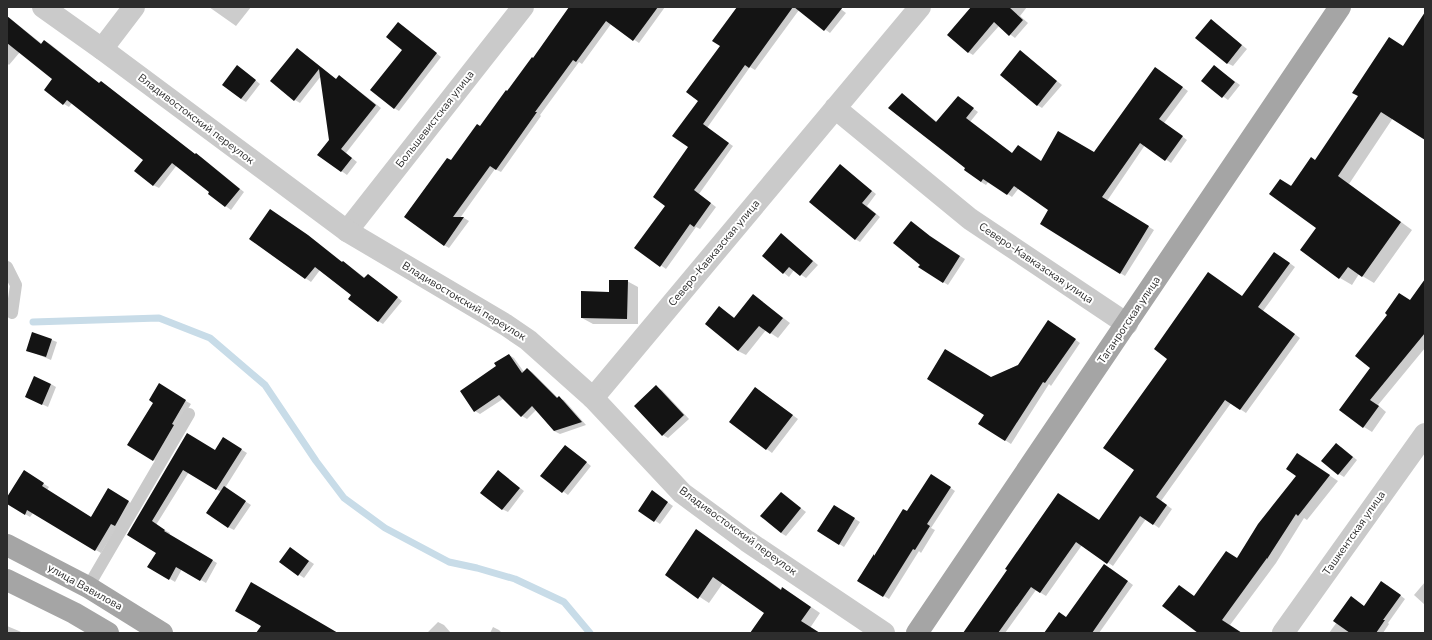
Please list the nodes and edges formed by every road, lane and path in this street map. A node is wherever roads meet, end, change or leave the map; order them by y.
1 (43, 7) edge
2 (134, 7) edge
3 (524, 7) edge
4 (920, 7) edge
5 (1340, 7) edge
6 (102, 49) junction
7 (835, 108) junction
8 (347, 231) junction
9 (7, 267) edge
10 (12, 312) dead end
11 (1127, 324) junction
12 (593, 398) junction
13 (189, 414) dead end
14 (1425, 434) edge
15 (7, 545) edge
16 (7, 580) edge
17 (88, 587) junction
18 (108, 633) edge
19 (162, 633) edge
20 (884, 633) edge
21 (917, 633) edge
22 (1283, 633) edge

1 - 6 street, Владивостокский переулок
2 - 6 street
3 - 8 street, Большевистская улица
4 - 7 street, Северо-Кавказская улица
5 - 11 main road, Таганрогская улица
6 - 8 street, Владивостокский переулок
7 - 11 street, Северо-Кавказская улица
7 - 12 street, Северо-Кавказская улица
8 - 12 street, Владивостокский переулок
9 - 10 lane
11 - 21 main road, Таганрогская улица
12 - 20 street, Владивостокский переулок
13 - 17 lane
14 - 22 street, Ташкентская улица
15 - 17 main road, улица Вавилова
16 - 18 main road
17 - 19 main road, улица Вавилова

